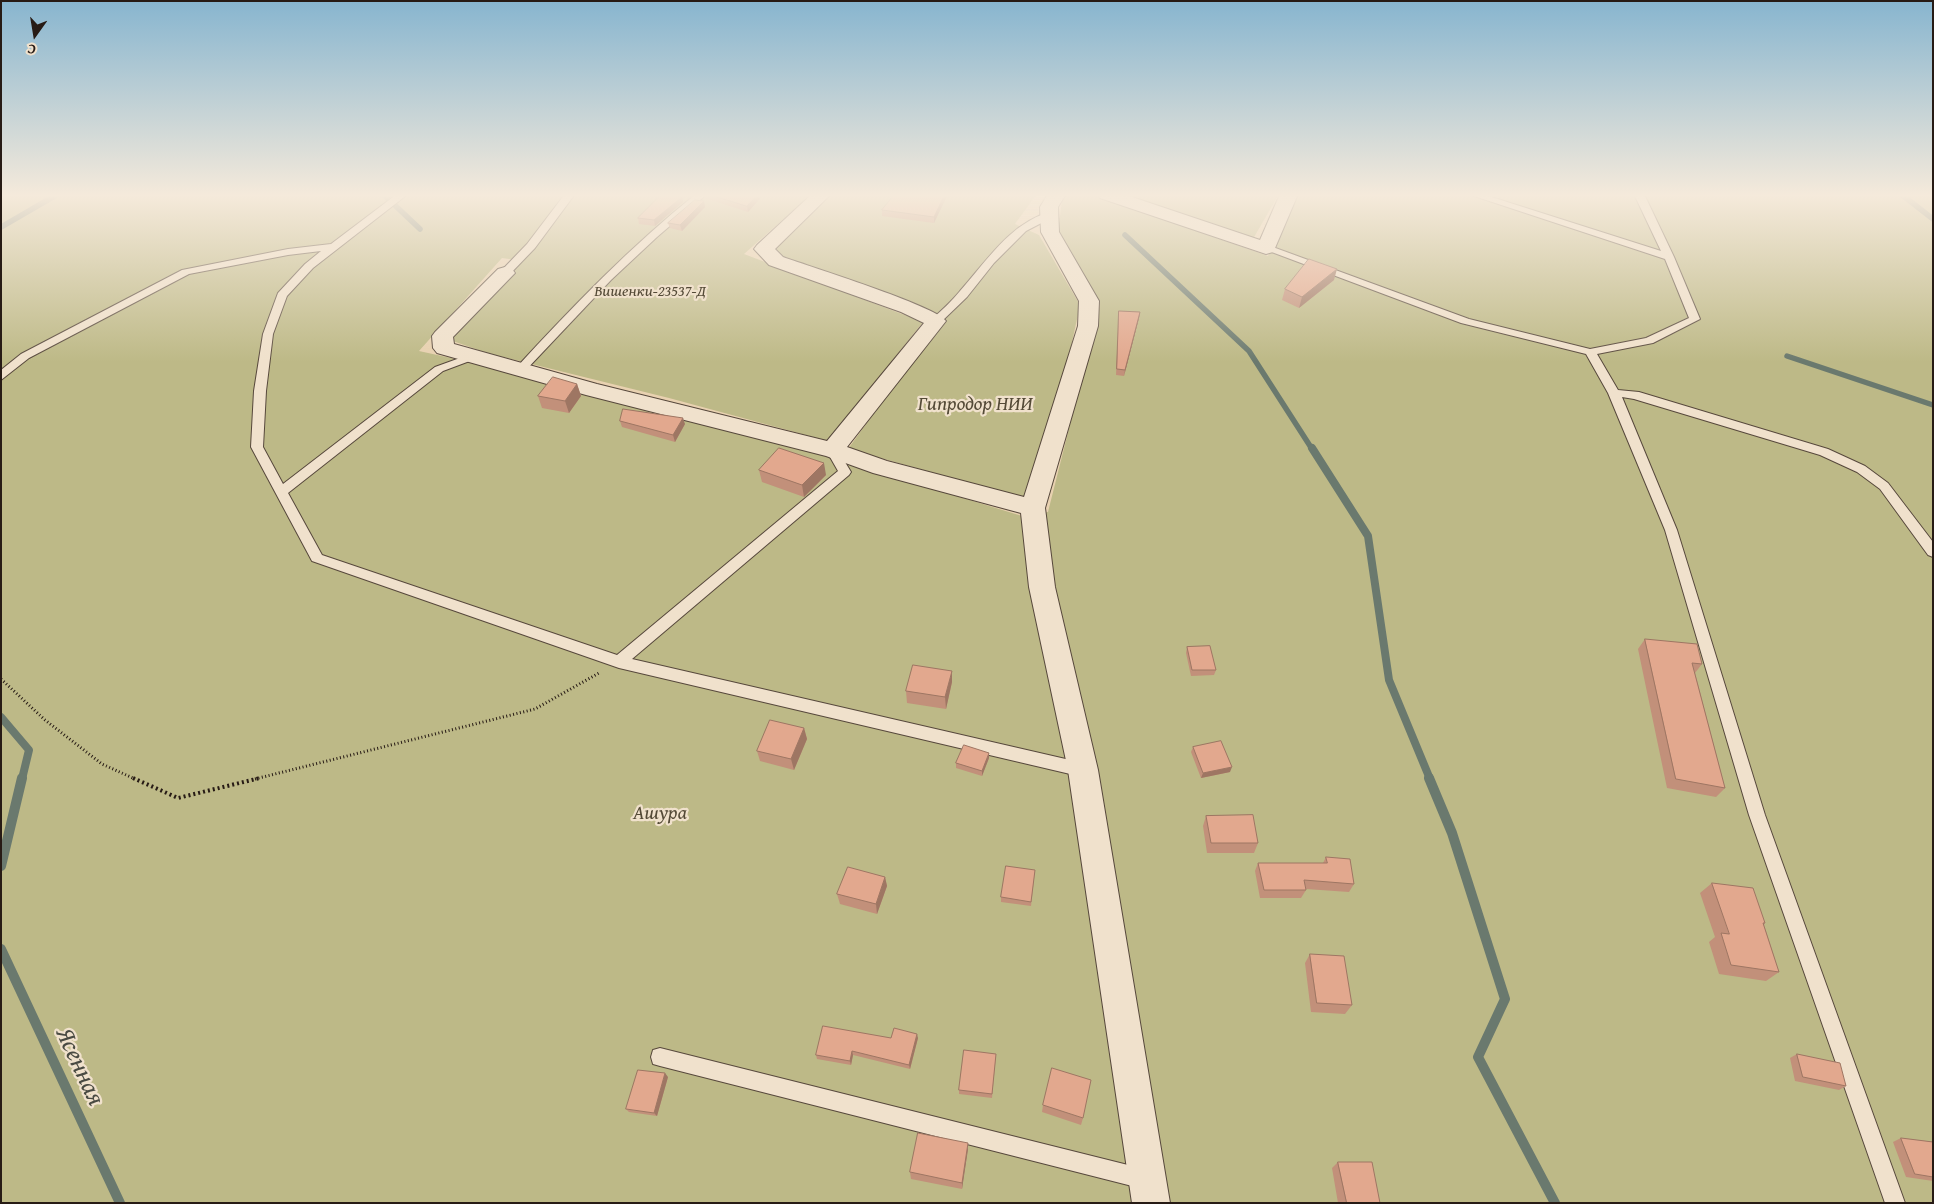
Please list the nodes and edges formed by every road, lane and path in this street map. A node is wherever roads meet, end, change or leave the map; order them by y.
1 (305, 250) edge
2 (330, 250) edge
3 (526, 250) edge
4 (636, 250) edge
5 (765, 250) edge
6 (1001, 250) edge
7 (1060, 250) edge
8 (1272, 250) edge
9 (1648, 250) edge
10 (1666, 250) edge
11 (1669, 257) junction
12 (506, 273) joint
13 (936, 320) junction
14 (1590, 352) junction
15 (471, 357) junction
16 (520, 370) junction
17 (1, 376) edge
18 (1614, 393) junction
19 (832, 450) junction
20 (281, 492) junction
21 (1033, 508) junction
22 (1933, 552) edge
23 (619, 662) junction
24 (1, 679) edge
25 (1083, 770) junction
26 (660, 1057) dead end
27 (1149, 1192) edge
28 (1895, 1203) edge

1 - 17 lane
2 - 20 lane
3 - 12 lane
4 - 16 lane
5 - 13 street
6 - 13 lane
7 - 21 street
8 - 14 lane
9 - 11 lane
10 - 11 lane
11 - 14 lane
12 - 15 street
13 - 19 street
14 - 18 lane
15 - 16 street
15 - 20 lane
16 - 19 street
18 - 22 lane
18 - 28 lane
19 - 21 street
19 - 23 lane
20 - 23 lane
21 - 25 street
23 - 24 path
23 - 25 lane
25 - 27 street
26 - 27 lane

